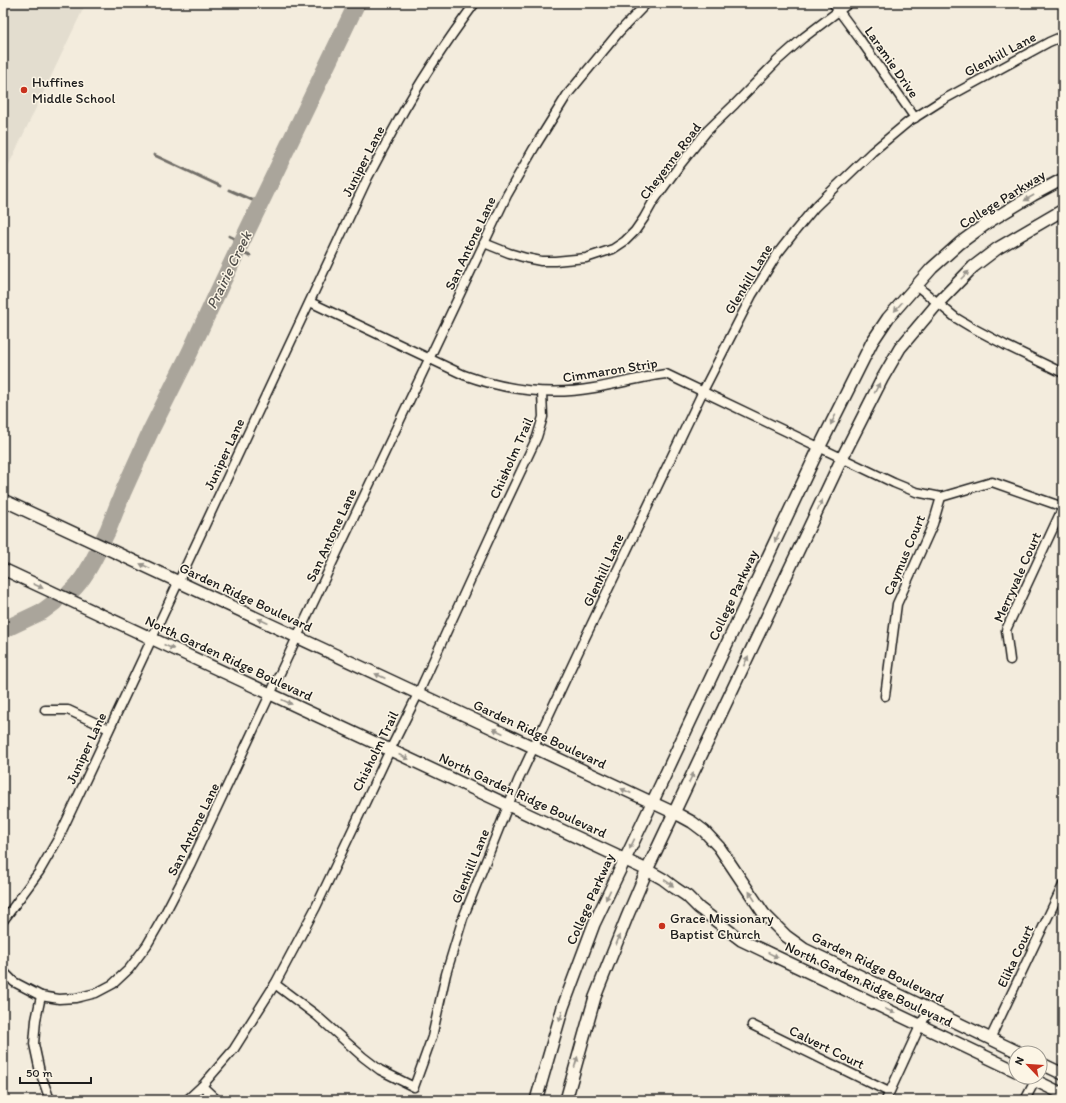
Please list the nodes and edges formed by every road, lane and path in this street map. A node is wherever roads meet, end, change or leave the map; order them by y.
1 (475, 3) edge
2 (647, 3) edge
3 (833, 3) edge
4 (849, 3) edge
5 (839, 11) junction
6 (1063, 36) edge
7 (915, 118) junction
8 (1063, 179) edge
9 (1063, 210) edge
10 (484, 243) junction
11 (917, 286) junction
12 (310, 302) junction
13 (938, 303) junction
14 (429, 358) junction
15 (1063, 373) edge
16 (703, 391) junction
17 (542, 392) junction
18 (819, 448) junction
19 (842, 458) junction
20 (941, 497) junction
21 (3, 500) edge
22 (1063, 507) edge
23 (3, 570) edge
24 (178, 582) junction
25 (297, 637) junction
26 (151, 639) junction
27 (1010, 660) dead end
28 (270, 694) junction
29 (418, 694) junction
30 (885, 696) dead end
31 (45, 710) dead end
32 (109, 729) junction
33 (533, 748) junction
34 (390, 750) junction
35 (652, 803) junction
36 (508, 806) junction
37 (674, 813) junction
38 (624, 860) junction
39 (647, 870) junction
40 (1063, 885) edge
41 (3, 921) edge
42 (3, 971) edge
43 (275, 984) junction
44 (41, 996) junction
45 (929, 1010) junction
46 (752, 1025) dead end
47 (920, 1026) junction
48 (990, 1039) junction
49 (1008, 1047) edge
50 (1008, 1067) edge
51 (1048, 1073) edge
52 (1063, 1074) edge
53 (1048, 1081) edge
54 (1031, 1085) edge
55 (202, 1086) junction
56 (890, 1092) junction
57 (1063, 1094) edge
58 (50, 1100) edge
59 (187, 1100) edge
60 (217, 1100) edge
61 (536, 1100) edge
62 (566, 1100) edge
63 (886, 1100) edge
64 (1025, 1100) edge

1 - 12 street, Juniper Lane
2 - 10 street, San Antone Lane
3 - 5 street, Laramie Drive
4 - 5 street, Cheyenne Road
5 - 7 street, Laramie Drive
5 - 10 street, Cheyenne Road
6 - 7 street, Glenhill Lane
7 - 16 street, Glenhill Lane
8 -> 11 main road, College Parkway
13 -> 9 main road
10 - 14 street, San Antone Lane
11 - 13 street
11 -> 18 main road, College Parkway
12 - 14 street, Cimmaron Strip
12 - 24 street, Juniper Lane
13 - 15 street
19 -> 13 main road
14 - 17 street, Cimmaron Strip
14 - 25 street, San Antone Lane
16 - 17 street, Cimmaron Strip
16 - 18 street, Cimmaron Strip
16 - 33 street, Glenhill Lane
17 - 29 street, Chisholm Trail
18 - 19 street, Cimmaron Strip
18 -> 35 main road, College Parkway
19 - 20 street, Cimmaron Strip
37 -> 19 main road
20 - 22 street
20 - 30 street, Caymus Court
24 -> 21 main road, Garden Ridge Boulevard
22 - 27 street, Merryvale Court
23 -> 26 main road, North Garden Ridge Boulevard
25 -> 24 main road, Garden Ridge Boulevard
24 - 26 street, Juniper Lane
25 - 28 street, San Antone Lane
29 -> 25 main road, Garden Ridge Boulevard
26 -> 28 main road, North Garden Ridge Boulevard
26 - 32 street, Juniper Lane
28 -> 34 main road, North Garden Ridge Boulevard
28 - 44 street, San Antone Lane
33 -> 29 main road, Garden Ridge Boulevard
29 - 34 street, Chisholm Trail
31 - 32 street
32 - 41 street, Juniper Lane
35 -> 33 main road, Garden Ridge Boulevard
33 - 36 street, Glenhill Lane
34 -> 36 main road, North Garden Ridge Boulevard
34 - 43 street, Chisholm Trail
35 - 37 main road, Garden Ridge Boulevard
35 -> 38 main road, College Parkway
36 - 38 main road, North Garden Ridge Boulevard
36 - 43 street, Glenhill Lane
37 - 39 main road
45 -> 37 main road, Garden Ridge Boulevard
38 - 39 main road, North Garden Ridge Boulevard
38 -> 61 main road, College Parkway
39 -> 47 main road, North Garden Ridge Boulevard
62 -> 39 main road
40 - 48 street, Elika Court
42 - 44 street, San Antone Lane
43 - 55 street, Chisholm Trail
44 - 58 street
45 - 47 street
45 - 48 main road, Garden Ridge Boulevard
46 - 56 street, Calvert Court
47 - 50 main road, North Garden Ridge Boulevard
47 - 56 street
48 - 49 main road, Garden Ridge Boulevard
51 - 52 main road
53 - 57 main road
54 - 64 street
55 - 59 street, Chisholm Trail
55 - 60 street
56 - 63 street

